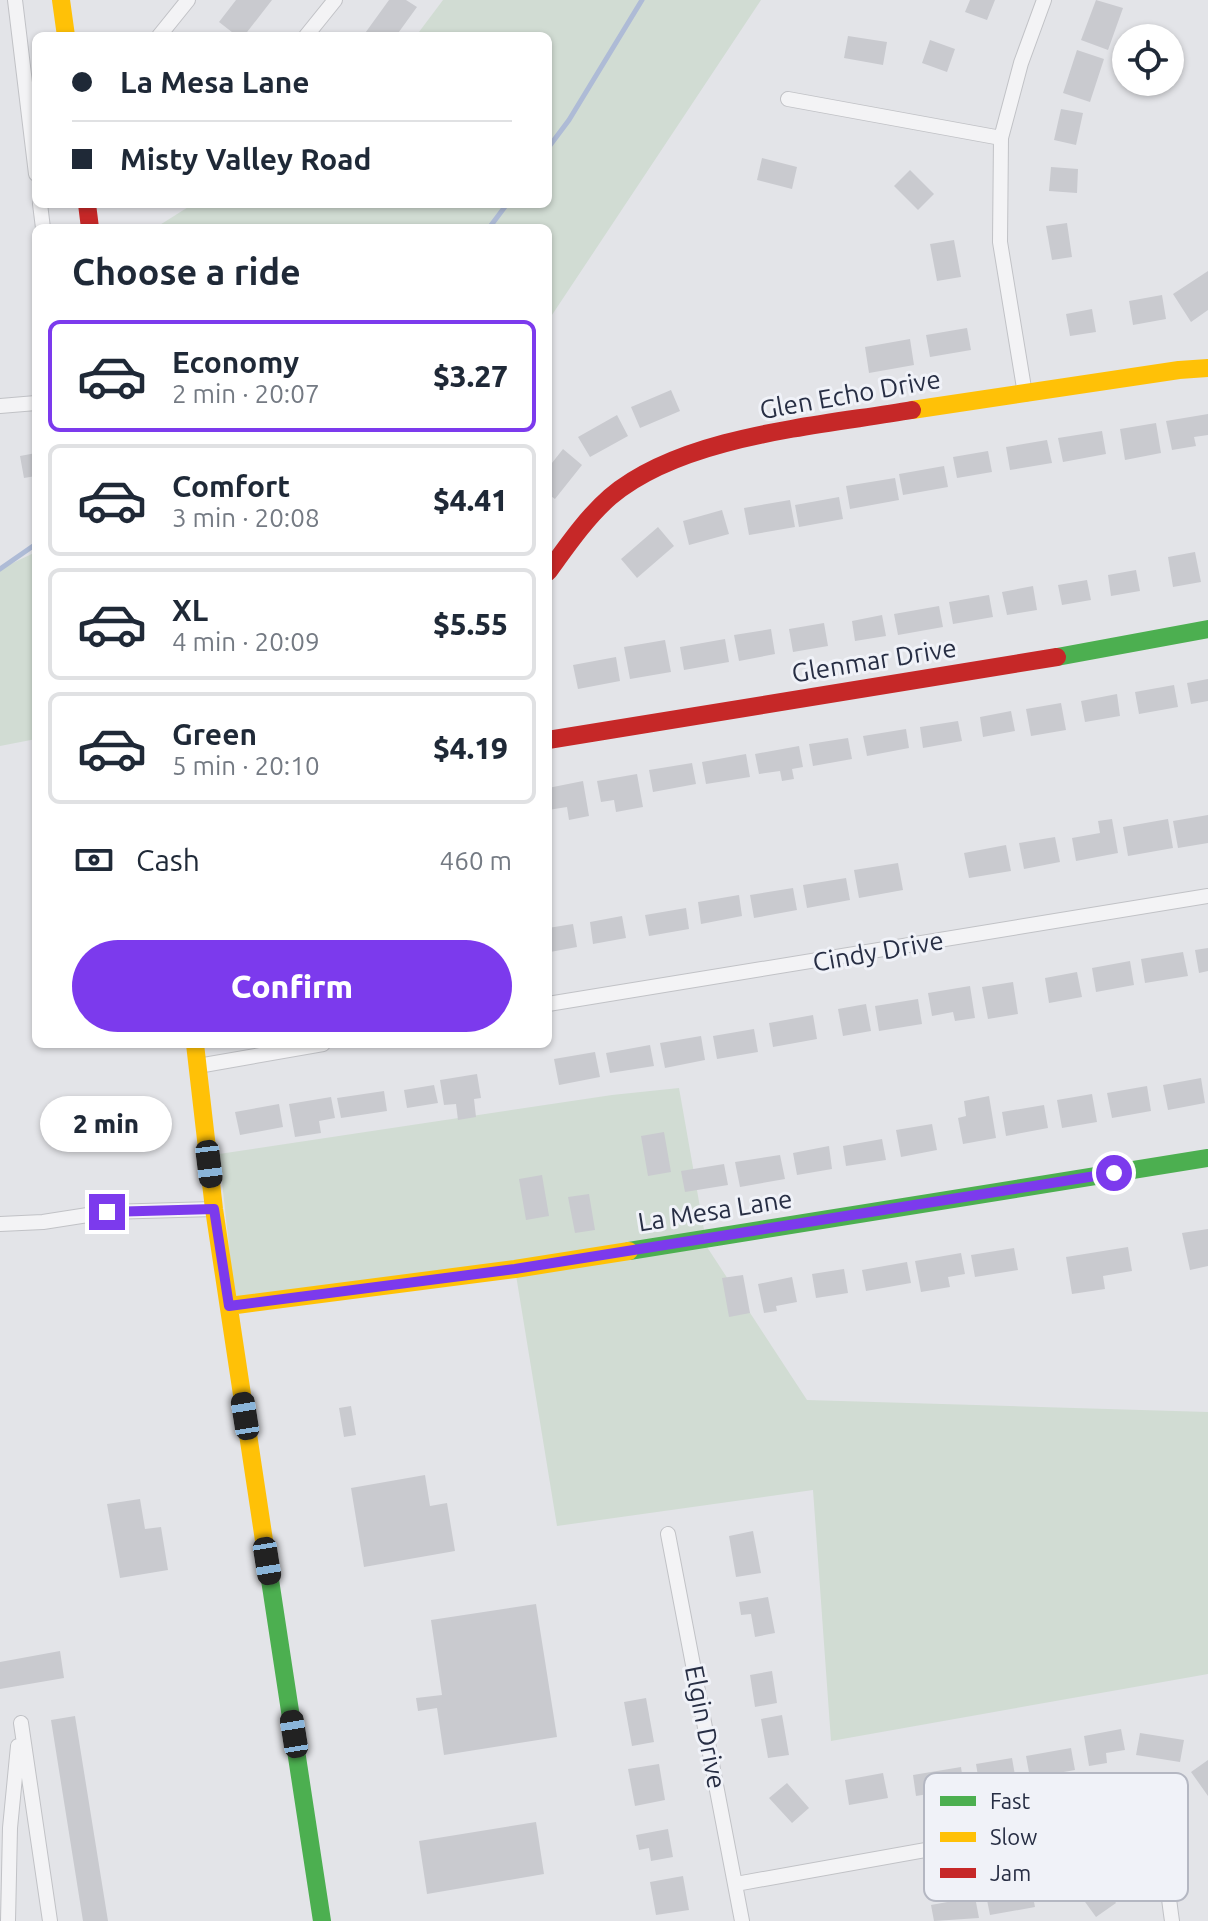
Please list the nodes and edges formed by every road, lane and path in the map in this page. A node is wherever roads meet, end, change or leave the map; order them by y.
1 (15, 0) edge
2 (61, 0) edge
3 (188, 0) edge
4 (335, 0) edge
5 (1044, 0) edge
6 (65, 32) edge
7 (162, 32) edge
8 (309, 32) edge
9 (788, 99) dead end
10 (1001, 138) junction
11 (32, 141) edge
12 (1208, 368) edge
13 (1025, 394) junction
14 (32, 403) edge
15 (0, 406) edge
16 (552, 567) edge
17 (1208, 629) edge
18 (552, 739) edge
19 (1208, 896) edge
20 (552, 1003) edge
21 (196, 1048) edge
22 (300, 1048) edge
23 (198, 1066) junction
24 (1208, 1158) edge
25 (214, 1209) junction
26 (0, 1224) edge
27 (229, 1306) junction
28 (668, 1534) dead end
29 (924, 1850) edge
30 (736, 1884) junction
31 (1168, 1901) edge
32 (8, 1921) edge
33 (50, 1921) edge
34 (322, 1921) edge
35 (742, 1921) edge
36 (1172, 1921) edge

1 - 11 street
2 - 6 street
3 - 7 street
4 - 8 street
5 - 10 street
9 - 10 street
10 - 13 street
12 - 13 street, Glen Echo Drive
13 - 16 street, Glen Echo Drive
14 - 15 street
17 - 18 street, Glenmar Drive
19 - 20 street, Cindy Drive
21 - 23 street
22 - 23 street
23 - 25 street
24 - 27 street, La Mesa Lane
25 - 26 street
25 - 27 street
27 - 34 street
28 - 30 street, Elgin Drive
29 - 30 street
30 - 35 street, Elgin Drive
31 - 36 street
32 - 33 street

